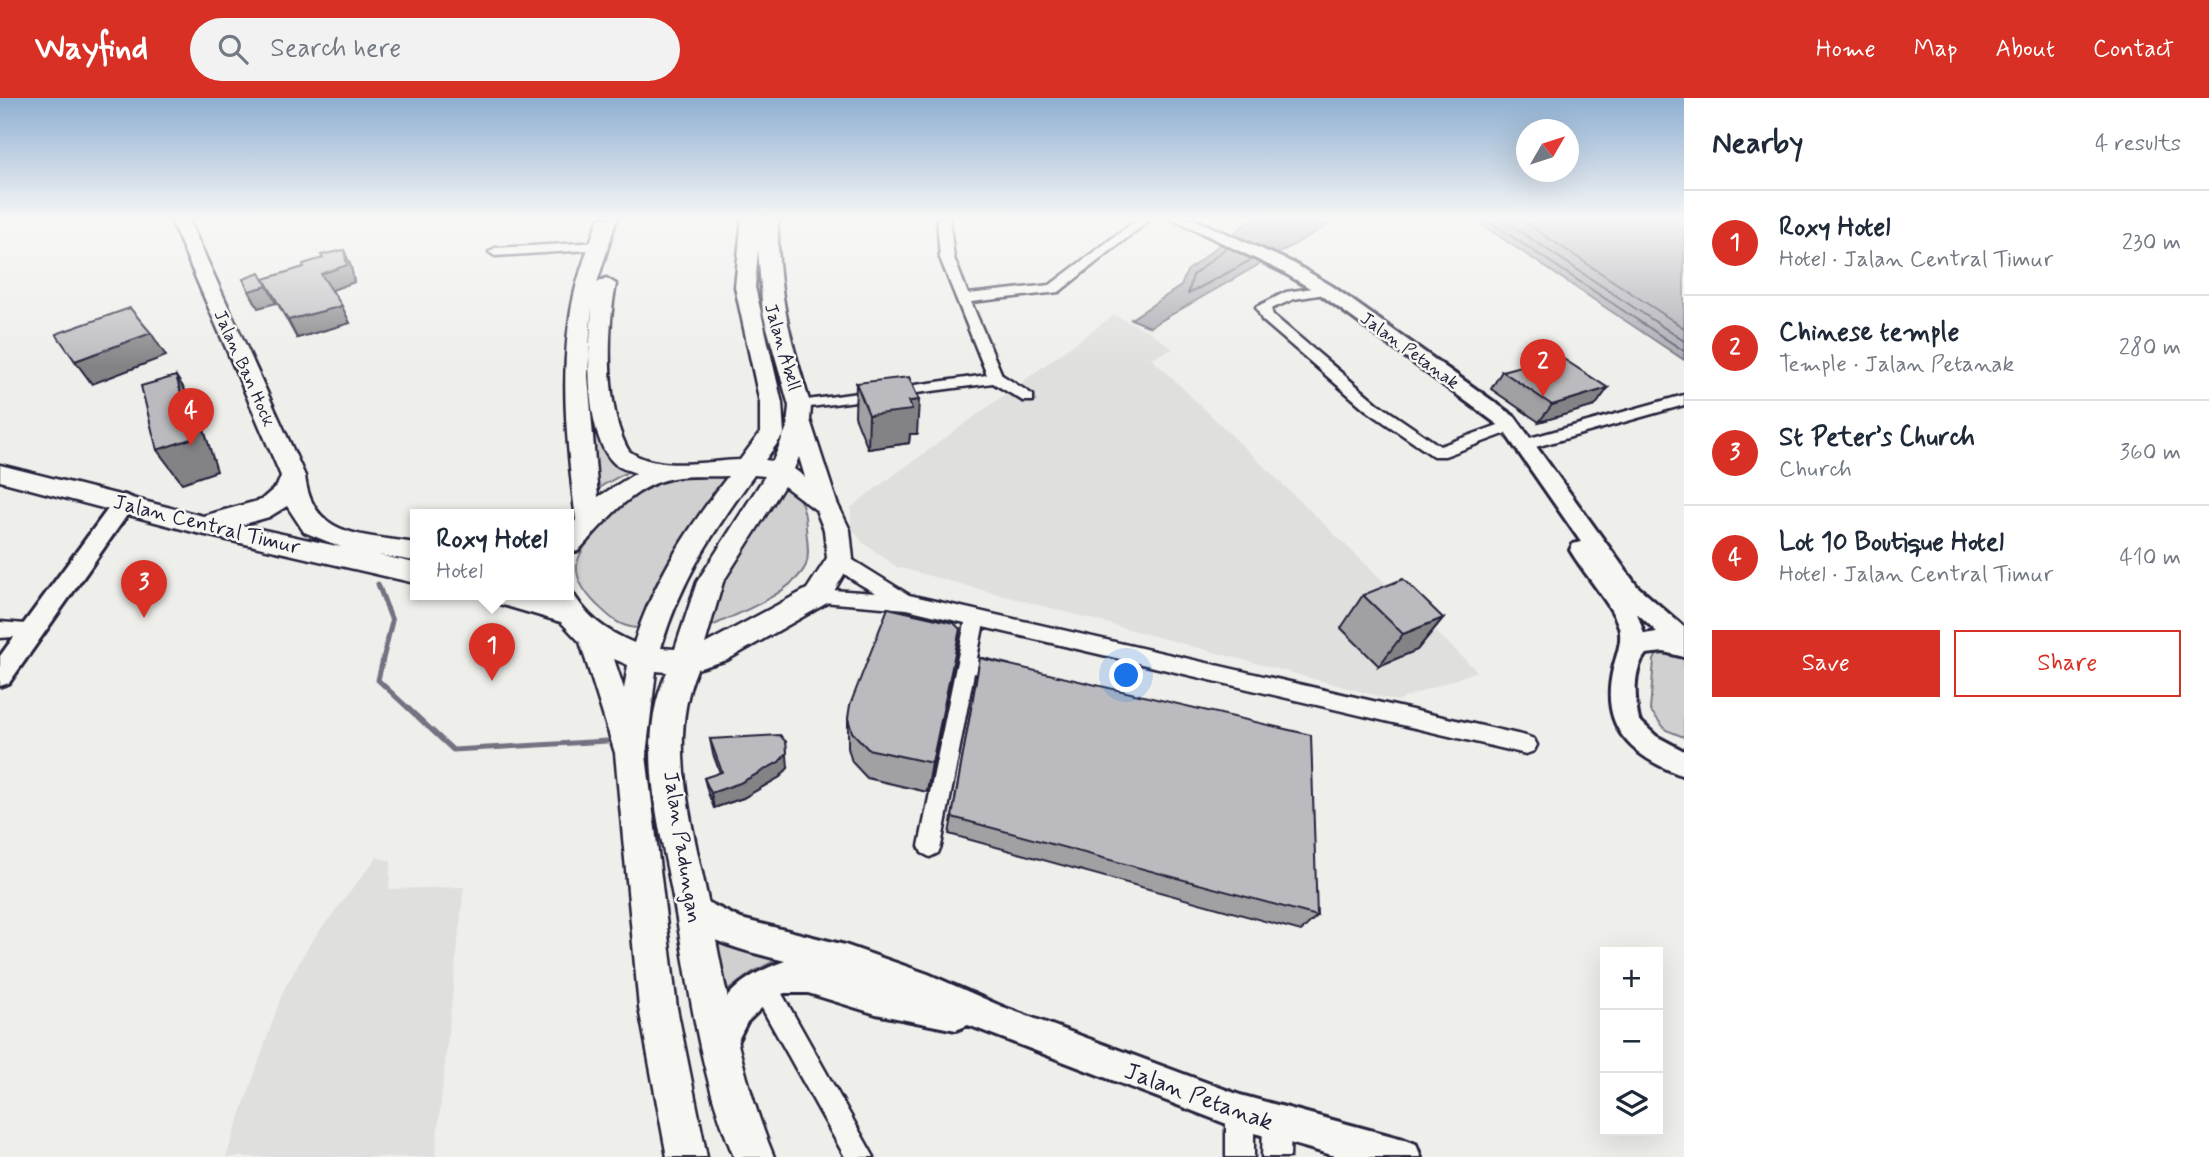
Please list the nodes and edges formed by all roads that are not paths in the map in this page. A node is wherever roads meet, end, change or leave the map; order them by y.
1 (201, 267) edge
2 (593, 267) edge
3 (611, 267) edge
4 (747, 267) edge
5 (767, 267) edge
6 (950, 267) edge
7 (1082, 267) edge
8 (1287, 267) edge
9 (1326, 290) junction
10 (962, 299) junction
11 (996, 378) junction
12 (1028, 398) dead end
13 (1684, 400) edge
14 (1486, 407) junction
15 (800, 414) junction
16 (1491, 433) junction
17 (1525, 445) junction
18 (745, 468) junction
19 (672, 470) junction
20 (779, 471) junction
21 (0, 473) edge
22 (293, 480) junction
23 (124, 503) junction
24 (826, 505) junction
25 (589, 520) junction
26 (197, 524) junction
27 (574, 538) edge
28 (410, 551) edge
29 (840, 559) junction
30 (410, 572) edge
31 (817, 596) junction
32 (534, 600) edge
33 (908, 601) junction
34 (565, 605) edge
35 (975, 619) junction
36 (32, 630) junction
37 (0, 631) edge
38 (593, 638) junction
39 (1684, 645) edge
40 (1632, 653) junction
41 (643, 659) junction
42 (685, 661) junction
43 (966, 663) junction
44 (0, 676) edge
45 (1020, 676) edge
46 (1526, 745) dead end
47 (630, 755) junction
48 (1684, 764) edge
49 (930, 846) dead end
50 (693, 910) junction
51 (763, 985) junction
52 (998, 1023) junction
53 (716, 1047) junction
54 (1240, 1112) junction
55 (1276, 1141) edge
56 (687, 1157) edge
57 (754, 1157) edge
58 (860, 1157) edge
59 (1240, 1157) edge
60 (1403, 1157) edge

1 - 22 main road, Jalan Ban Hock
2 - 25 main road
3 - 19 main road
4 - 18 main road, Jalan Abell
5 - 15 main road, Jalan Abell
6 - 10 street
7 - 10 street
8 - 9 street, Jalan Petanak
9 - 14 street, Jalan Petanak
9 - 16 street
10 - 11 street
11 - 12 street
11 - 15 street
13 - 17 street
14 - 16 street, Jalan Petanak
14 - 17 street, Jalan Petanak
15 - 20 main road
15 - 24 main road, Jalan Abell
16 - 40 street, Jalan Petanak
17 - 39 street, Jalan Petanak
18 - 19 main road
18 - 20 main road
18 - 41 main road, Jalan Padungan
19 - 25 main road
20 - 24 main road
20 - 42 main road, Jalan Padungan
21 - 23 main road, Jalan Central Timur
22 - 26 main road
22 - 28 main road, Jalan Central Timur
23 - 26 main road, Jalan Central Timur
23 - 36 street
24 - 29 main road, Jalan Abell
25 - 27 main road
26 - 30 main road, Jalan Central Timur
29 - 31 main road
29 - 33 street
31 - 33 street
31 - 42 main road
32 - 34 main road
33 - 35 street
34 - 38 main road
35 - 43 street
35 - 46 street
36 - 37 street
36 - 44 street
38 - 41 main road
38 - 47 main road
39 - 40 street
40 - 48 street
41 - 42 main road
41 - 47 main road, Jalan Padungan
42 - 50 main road, Jalan Padungan
43 - 45 street
43 - 49 street
47 - 56 main road, Jalan Padungan
50 - 52 street, Jalan Petanak
50 - 53 main road, Jalan Padungan
51 - 52 street, Jalan Petanak
51 - 53 street, Jalan Petanak
51 - 58 street
52 - 54 street, Jalan Petanak
53 - 57 main road, Jalan Padungan
54 - 55 street, Jalan Petanak
54 - 59 street
55 - 60 street, Jalan Petanak

